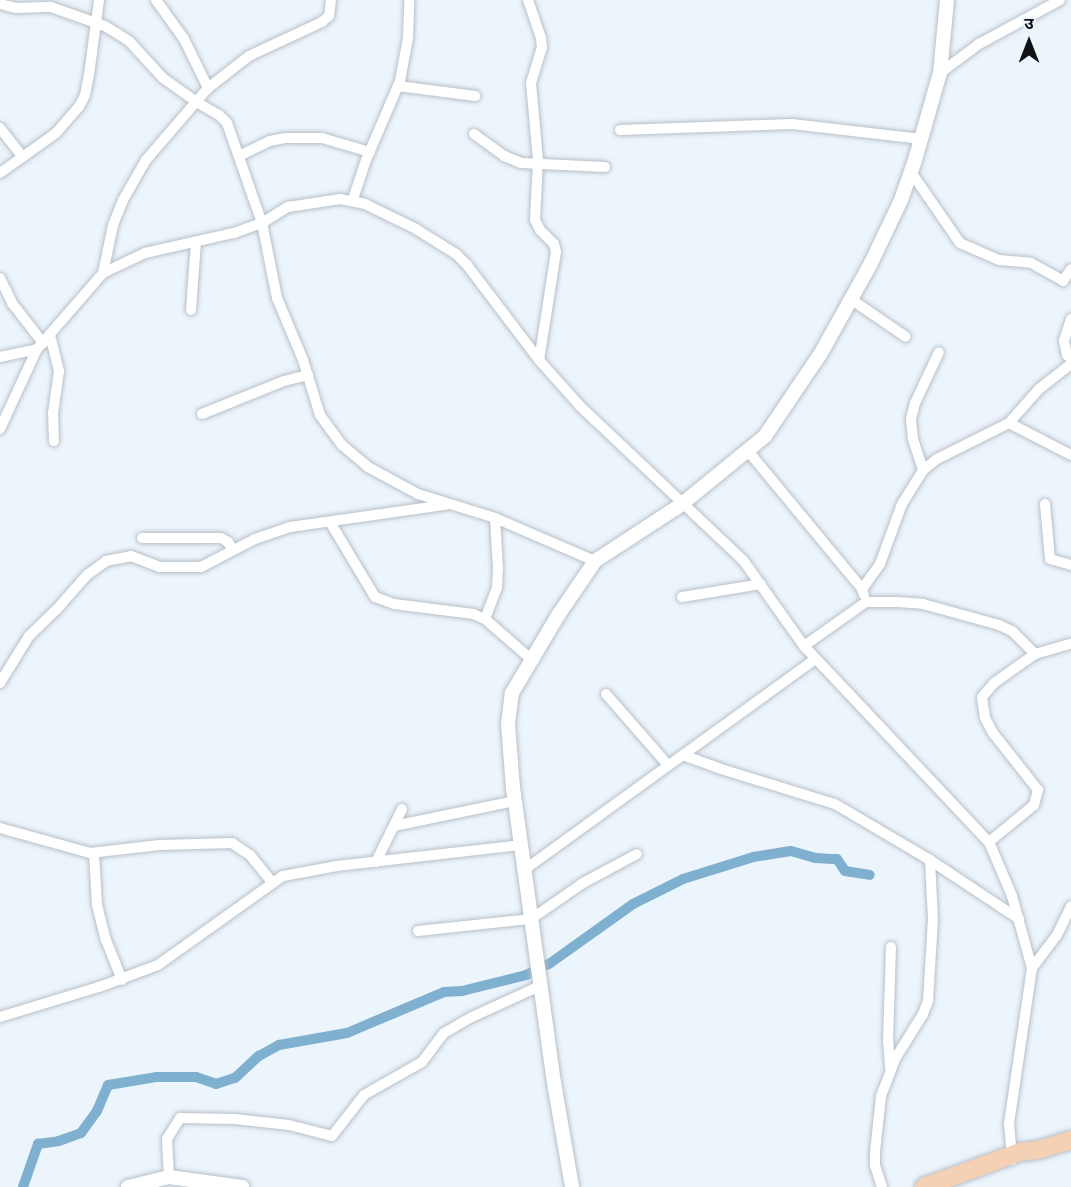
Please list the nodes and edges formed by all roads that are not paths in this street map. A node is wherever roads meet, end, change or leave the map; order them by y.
1 (99, 0) edge
2 (156, 0) edge
3 (331, 0) edge
4 (409, 0) edge
5 (528, 0) edge
6 (946, 0) edge
7 (1060, 0) edge
8 (0, 4) edge
9 (94, 21) junction
10 (940, 73) junction
11 (398, 86) junction
12 (208, 88) junction
13 (476, 96) dead end
14 (198, 103) junction
15 (0, 128) edge
16 (620, 129) dead end
17 (474, 134) dead end
18 (921, 139) junction
19 (370, 152) junction
20 (240, 156) junction
21 (23, 157) junction
22 (537, 166) junction
23 (605, 167) dead end
24 (0, 172) edge
25 (911, 172) junction
26 (353, 200) junction
27 (262, 223) junction
28 (196, 242) junction
29 (1071, 270) edge
30 (104, 273) junction
31 (0, 278) edge
32 (852, 300) junction
33 (191, 310) dead end
34 (1071, 319) edge
35 (906, 337) dead end
36 (43, 342) junction
37 (939, 352) dead end
38 (0, 357) edge
39 (1071, 359) edge
40 (539, 360) junction
41 (1071, 364) edge
42 (308, 375) junction
43 (202, 414) dead end
44 (1009, 423) junction
45 (0, 429) edge
46 (54, 441) dead end
47 (747, 451) junction
48 (1071, 455) edge
49 (923, 470) junction
50 (451, 504) junction
51 (682, 504) junction
52 (1045, 504) dead end
53 (495, 518) junction
54 (330, 522) junction
55 (142, 538) dead end
56 (233, 550) junction
57 (595, 561) junction
58 (1071, 565) edge
59 (761, 584) junction
60 (862, 589) junction
61 (682, 597) dead end
62 (867, 602) junction
63 (485, 619) junction
64 (1071, 644) edge
65 (804, 646) junction
66 (1035, 654) junction
67 (815, 659) junction
68 (532, 660) junction
69 (0, 683) edge
70 (606, 694) dead end
71 (683, 755) junction
72 (668, 765) junction
73 (515, 801) junction
74 (402, 808) dead end
75 (394, 826) junction
76 (0, 828) edge
77 (988, 842) junction
78 (520, 845) junction
79 (94, 853) junction
80 (637, 854) dead end
81 (930, 860) junction
82 (376, 862) junction
83 (524, 870) junction
84 (272, 882) junction
85 (1071, 906) edge
86 (531, 919) junction
87 (1019, 919) junction
88 (1068, 920) edge
89 (418, 931) dead end
90 (891, 947) dead end
91 (1032, 968) junction
92 (122, 980) junction
93 (542, 985) junction
94 (0, 1017) edge
95 (890, 1069) junction
96 (1071, 1140) edge
97 (1012, 1159) junction
98 (169, 1177) junction
99 (128, 1187) edge
100 (153, 1187) edge
101 (196, 1187) edge
102 (242, 1187) edge
103 (572, 1187) edge
104 (882, 1187) edge
105 (924, 1187) edge
106 (951, 1187) edge

1 - 9 street
2 - 12 street
3 - 12 street
4 - 11 street
5 - 22 street
6 - 10 street
7 - 10 street
8 - 9 street
9 - 14 street
9 - 21 street
10 - 18 street
11 - 13 street
11 - 19 street
12 - 14 street
14 - 20 street
14 - 30 street
15 - 21 street
16 - 18 street
17 - 22 street
18 - 25 street
19 - 20 street
19 - 26 street
20 - 27 street
21 - 24 street
22 - 23 street
22 - 40 street
25 - 29 street
25 - 32 street
26 - 27 street
26 - 40 street
27 - 28 street
27 - 42 street
28 - 30 street
28 - 33 street
30 - 36 street
31 - 36 street
32 - 35 street
32 - 47 street
34 - 39 street
36 - 38 street
36 - 45 street
36 - 46 street
37 - 49 street
40 - 51 street
41 - 44 street
42 - 43 street
42 - 50 street
44 - 48 street
44 - 49 street
47 - 51 street
47 - 60 street
49 - 60 street
50 - 53 street
50 - 54 street
51 - 57 street
51 - 59 street
52 - 58 street
53 - 57 street
53 - 63 street
54 - 56 street
54 - 63 street
55 - 56 street
56 - 69 street
57 - 68 street
59 - 61 street
59 - 65 street
60 - 62 street
62 - 65 street
62 - 66 street
63 - 68 street
64 - 66 street
65 - 67 street
66 - 77 street
67 - 71 street
67 - 77 street
68 - 73 street
70 - 72 street
71 - 72 street
71 - 81 street
72 - 83 street
73 - 75 street
73 - 78 street
74 - 75 street
75 - 82 street
76 - 79 street
77 - 87 street
78 - 82 street
78 - 83 street
79 - 84 street
79 - 92 street
80 - 86 street
81 - 87 street
81 - 95 street
82 - 84 street
83 - 86 street
84 - 92 street
85 - 88 street
86 - 89 street
86 - 93 street
87 - 91 street
88 - 91 street
90 - 95 street
91 - 97 street
92 - 94 street
93 - 98 street
93 - 103 street
95 - 104 street
96 - 97 highway
97 - 105 highway
97 - 106 highway
98 - 99 street
98 - 102 street
100 - 101 street

